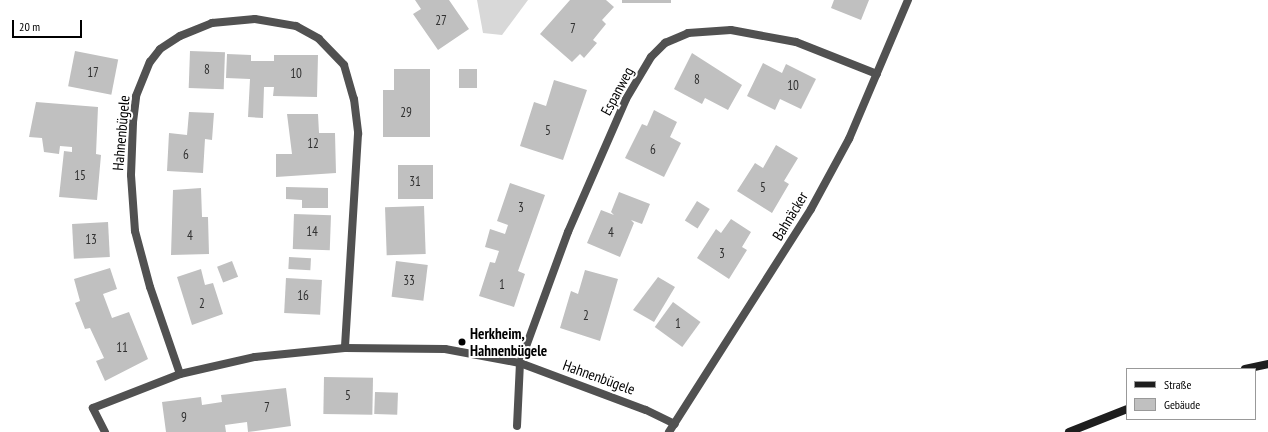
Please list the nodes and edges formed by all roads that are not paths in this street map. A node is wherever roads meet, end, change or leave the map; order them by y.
1 (908, 0) edge
2 (877, 74) junction
3 (345, 348) junction
4 (520, 363) junction
5 (1268, 364) edge
6 (1250, 368) edge
7 (180, 374) junction
8 (1126, 409) edge
9 (675, 424) junction
10 (517, 426) dead end
11 (105, 432) edge
12 (669, 432) edge
13 (1069, 432) edge

1 - 2 street, Bahnäcker
2 - 4 street, Espanweg
2 - 9 street, Bahnäcker
3 - 4 street, Hahnenbügele
3 - 7 street, Hahnenbügele
3 - 7 street, Hahnenbügele
4 - 9 street, Hahnenbügele
4 - 10 street, Espanweg
5 - 6 street
7 - 11 street, Hahnenbügele
8 - 13 street
9 - 12 street, Bahnäcker

